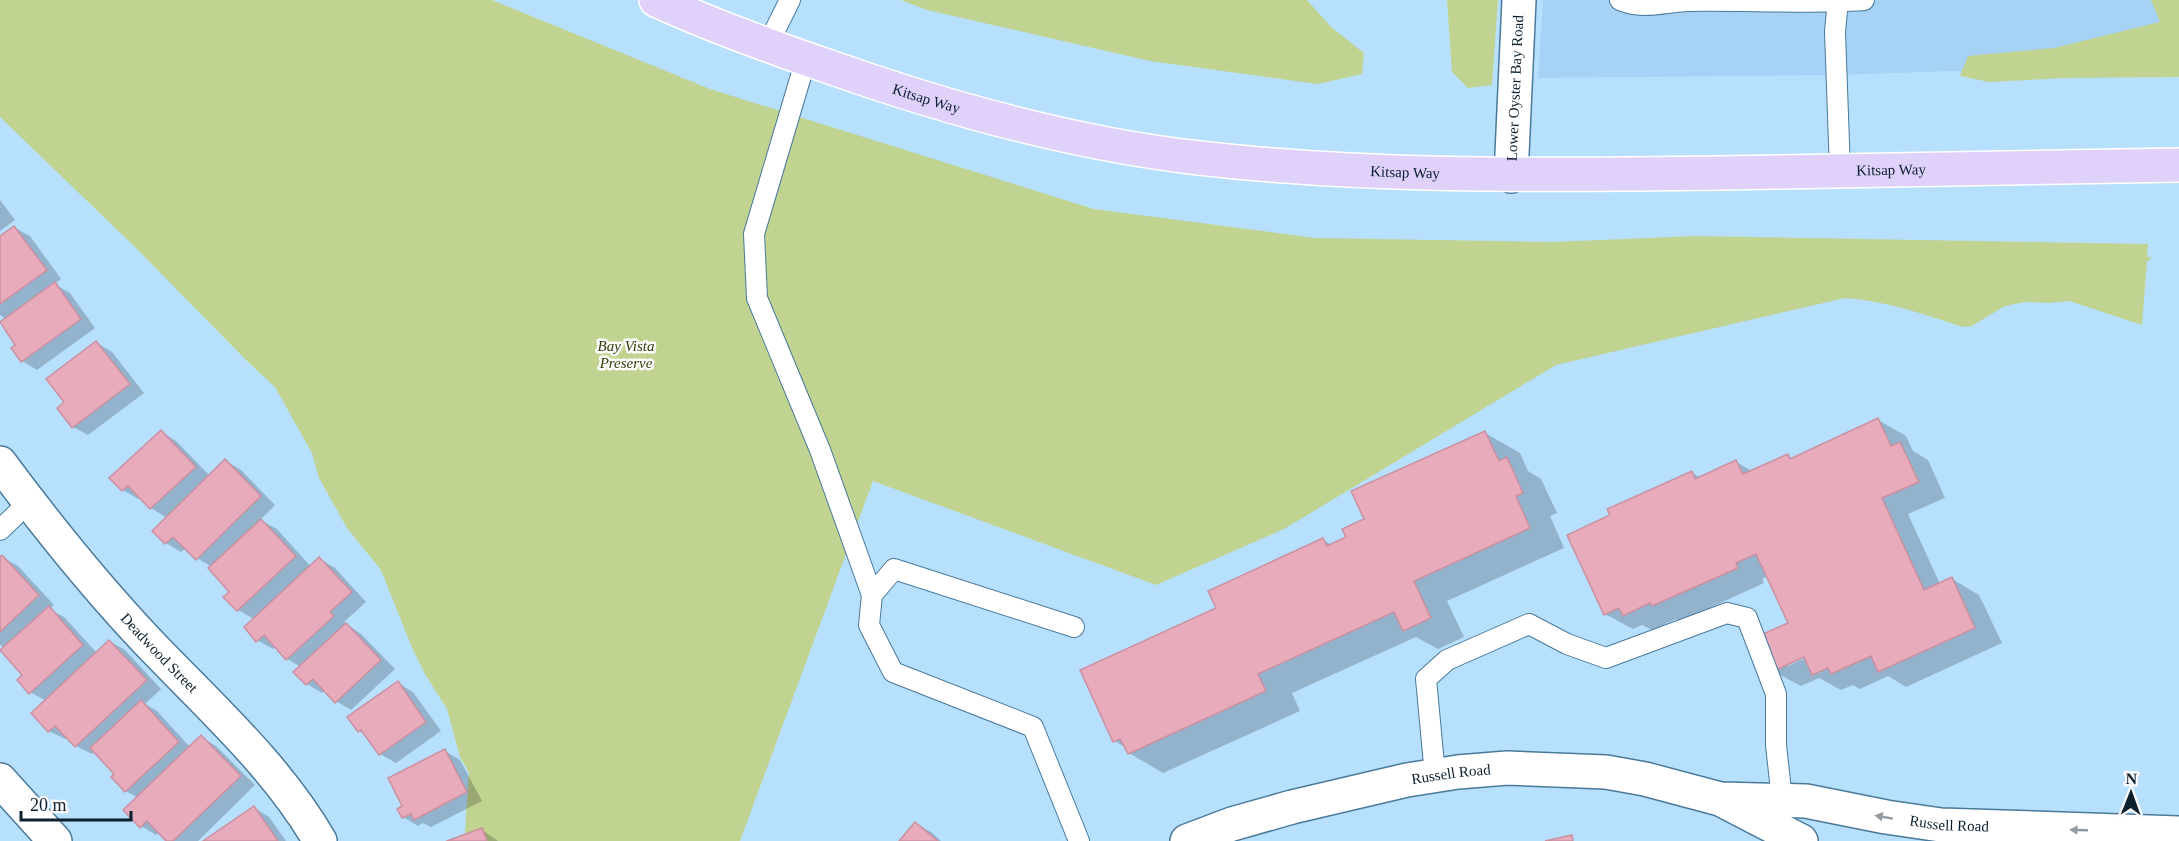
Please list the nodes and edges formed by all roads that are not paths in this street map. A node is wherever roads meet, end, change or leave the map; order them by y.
1 (656, 0) edge
2 (790, 0) edge
3 (1519, 0) edge
4 (1620, 0) edge
5 (1864, 0) edge
6 (1838, 1) edge
7 (768, 46) junction
8 (806, 59) junction
9 (2179, 165) edge
10 (1840, 171) junction
11 (1511, 176) junction
12 (0, 463) edge
13 (28, 502) junction
14 (0, 530) edge
15 (872, 595) junction
16 (1074, 627) dead end
17 (1435, 775) junction
18 (0, 780) edge
19 (1720, 799) junction
20 (1782, 800) junction
21 (2179, 833) edge
22 (55, 841) edge
23 (320, 841) edge
24 (1079, 841) edge
25 (1187, 841) edge
26 (1801, 841) edge

1 - 7 main road, Kitsap Way
2 - 7 lane
3 - 11 street, Lower Oyster Bay Road
4 - 6 lane
5 - 6 lane
6 - 10 lane
7 - 8 main road, Kitsap Way
8 - 11 main road, Kitsap Way
8 - 15 lane
9 - 10 main road, Kitsap Way
10 - 11 main road, Kitsap Way
12 - 13 street, Deadwood Street
13 - 14 lane
13 - 23 street, Deadwood Street
15 - 16 lane
15 - 24 lane
17 - 19 street, Russell Road
17 - 20 lane
17 - 25 street, Russell Road
18 - 22 street
19 - 20 street, Russell Road
19 - 26 street, Russell Road
21 -> 20 street, Russell Road

